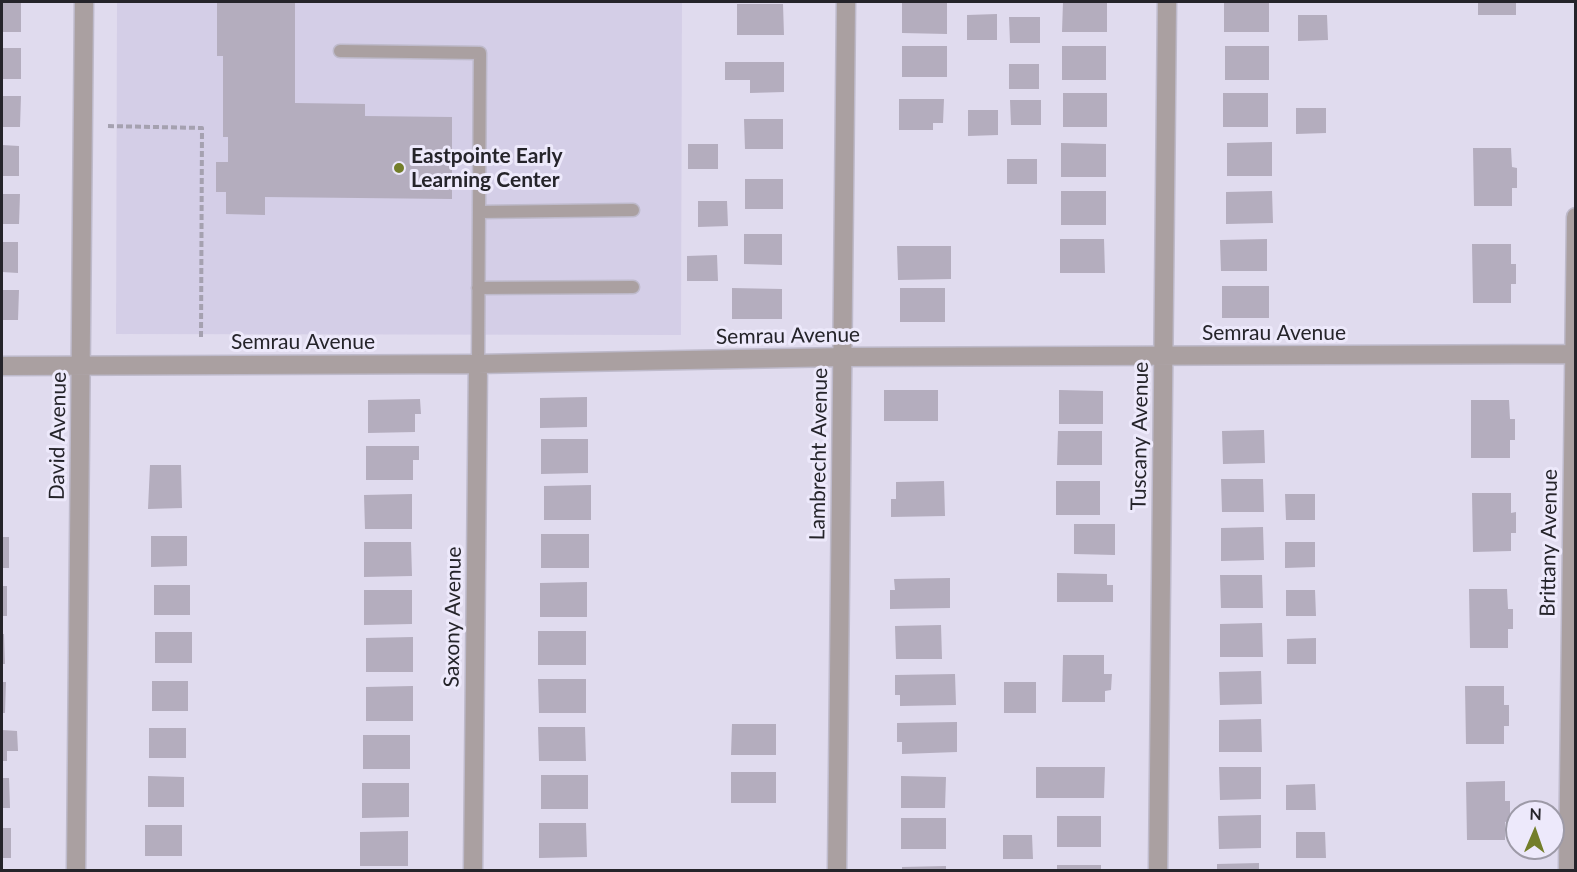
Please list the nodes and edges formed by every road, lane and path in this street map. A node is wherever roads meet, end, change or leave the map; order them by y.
1 (84, 2) edge
2 (846, 2) edge
3 (1167, 2) edge
4 (340, 51) dead end
5 (108, 126) dead end
6 (633, 210) dead end
7 (479, 212) junction
8 (1575, 217) edge
9 (633, 287) dead end
10 (478, 288) junction
11 (201, 339) dead end
12 (1575, 354) edge
13 (1163, 356) junction
14 (842, 357) junction
15 (478, 364) junction
16 (82, 365) junction
17 (2, 366) edge
18 (76, 870) edge
19 (473, 870) edge
20 (837, 870) edge
21 (1158, 870) edge
22 (1568, 870) edge

1 - 16 street, David Avenue
2 - 14 street, Lambrecht Avenue
3 - 13 street, Tuscany Avenue
4 - 7 lane
5 - 11 path
6 - 7 lane
7 - 10 lane
8 - 12 street, Brittany Avenue
9 - 10 lane
10 - 15 lane
12 - 13 street, Semrau Avenue
12 - 22 street, Brittany Avenue
13 - 14 street, Semrau Avenue
13 - 21 street, Tuscany Avenue
14 - 15 street, Semrau Avenue
14 - 20 street, Lambrecht Avenue
15 - 16 street, Semrau Avenue
15 - 19 street, Saxony Avenue
16 - 17 street, Semrau Avenue
16 - 18 street, David Avenue

